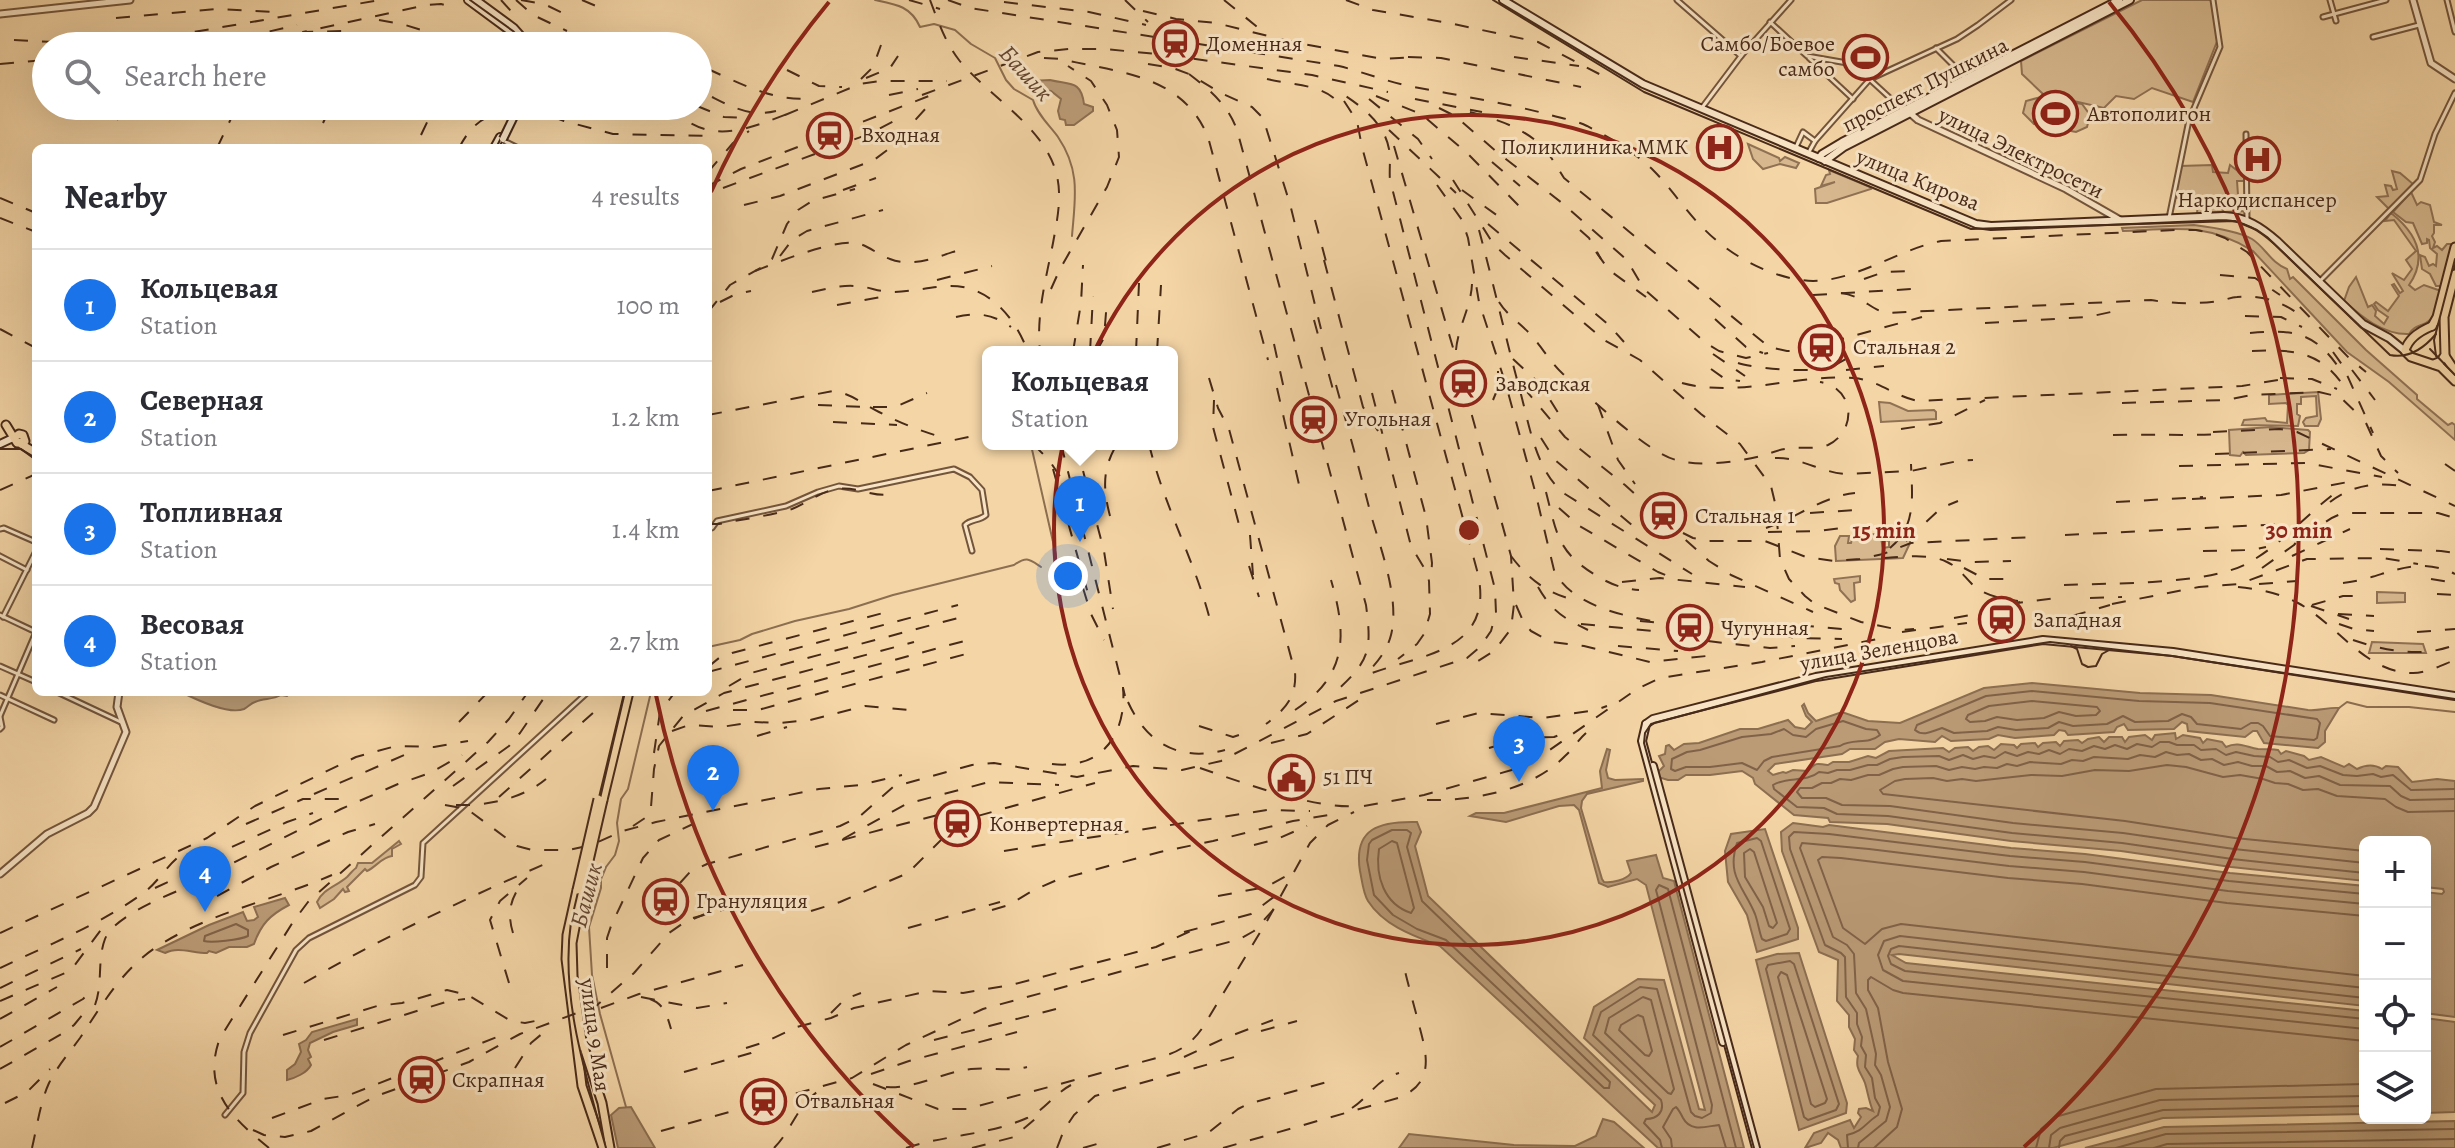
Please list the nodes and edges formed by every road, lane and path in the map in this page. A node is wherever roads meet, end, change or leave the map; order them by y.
1 (35, 0) edge
2 (130, 0) edge
3 (468, 0) edge
4 (476, 0) edge
5 (1503, 0) edge
6 (1677, 0) edge
7 (1791, 0) edge
8 (2011, 0) edge
9 (2119, 0) edge
10 (2130, 0) edge
11 (2213, 0) edge
12 (2330, 0) edge
13 (2386, 0) edge
14 (2413, 0) edge
15 (2447, 0) edge
16 (36, 11) junction
17 (0, 14) edge
18 (2334, 14) junction
19 (2323, 17) dead end
20 (2336, 21) dead end
21 (1770, 22) junction
22 (2420, 25) junction
23 (511, 32) edge
24 (517, 32) edge
25 (2455, 32) edge
26 (2373, 37) dead end
27 (1936, 48) junction
28 (2018, 54) junction
29 (1741, 56) junction
30 (1807, 56) junction
31 (1966, 78) junction
32 (1870, 79) junction
33 (2455, 79) edge
34 (2455, 93) edge
35 (1853, 99) junction
36 (1701, 109) junction
37 (1907, 112) junction
38 (511, 120) edge
39 (2246, 134) dead end
40 (503, 139) junction
41 (1815, 141) junction
42 (499, 144) edge
43 (511, 144) edge
44 (1795, 148) junction
45 (1810, 150) dead end
46 (1822, 160) junction
47 (2169, 218) junction
48 (2121, 220) junction
49 (2247, 220) junction
50 (2455, 247) edge
51 (2455, 274) edge
52 (2319, 282) junction
53 (2432, 326) junction
54 (2444, 334) junction
55 (2415, 336) junction
56 (2389, 338) junction
57 (2405, 351) junction
58 (2445, 355) junction
59 (2433, 364) junction
60 (2455, 371) edge
61 (2455, 381) edge
62 (3, 423) edge
63 (20, 439) junction
64 (1, 444) edge
65 (32, 449) edge
66 (712, 528) edge
67 (0, 529) edge
68 (32, 540) edge
69 (972, 551) dead end
70 (0, 556) edge
71 (32, 559) edge
72 (27, 570) junction
73 (2, 616) edge
74 (32, 630) edge
75 (32, 641) edge
76 (0, 666) edge
77 (18, 674) junction
78 (32, 680) edge
79 (0, 695) edge
80 (66, 696) edge
81 (118, 696) edge
82 (584, 696) edge
83 (625, 696) edge
84 (2455, 696) edge
85 (7, 698) junction
86 (0, 716) edge
87 (54, 720) dead end
88 (123, 723) junction
89 (0, 729) edge
90 (0, 874) edge
91 (579, 890) junction
92 (225, 1115) dead end
93 (603, 1148) edge
94 (610, 1148) edge
95 (1754, 1148) edge

1 - 16 street
2 - 16 street
3 - 23 main road
4 - 24 main road
5 - 36 main road, улица Кирова
6 - 29 street
7 - 21 street
8 - 27 street
9 - 28 main road, проспект Пушкина
10 - 28 main road, проспект Пушкина
11 - 47 street
12 - 18 street
13 - 18 street
14 - 22 street
15 - 25 street
16 - 17 street
18 - 19 street
18 - 20 street
21 - 29 street
21 - 30 street
22 - 26 street
22 - 33 street
27 - 31 street
27 - 32 street
28 - 31 main road, проспект Пушкина
28 - 37 main road, проспект Пушкина
29 - 36 street
30 - 32 street, улица Электросети
30 - 35 street
31 - 37 main road, проспект Пушкина
32 - 35 street
32 - 37 street, улица Электросети
34 - 52 street
35 - 41 street
36 - 44 main road, улица Кирова
37 - 46 main road, проспект Пушкина
37 - 48 street, улица Электросети
38 - 40 main road, bridge
39 - 49 street
40 - 42 main road
40 - 43 street
41 - 44 street
41 - 45 street
44 - 46 main road, улица Кирова
46 - 48 main road, улица Кирова
47 - 48 main road, улица Кирова
47 - 49 main road, улица Кирова
49 - 52 main road
50 - 53 main road
51 - 54 main road
52 - 56 main road
53 - 54 main road
53 - 55 main road
54 - 58 main road
55 - 56 main road
55 - 57 main road
56 - 57 main road
57 - 59 main road
58 - 59 main road
58 - 60 main road
59 - 61 main road
62 - 63 main road
63 - 64 main road
63 - 65 main road
66 - 69 street
67 - 68 street
70 - 72 street
71 - 72 street
72 - 73 street
73 - 74 street
75 - 77 street
76 - 77 street
77 - 78 street
77 - 85 street
79 - 85 street
80 - 88 street
81 - 88 street
82 - 92 street
83 - 91 main road, улица 9 Мая, bridge
84 - 95 main road, улица Зеленцова
85 - 86 street
85 - 87 street
86 - 89 street
88 - 90 street
91 - 93 main road, улица 9 Мая
91 - 94 main road, улица 9 Мая

